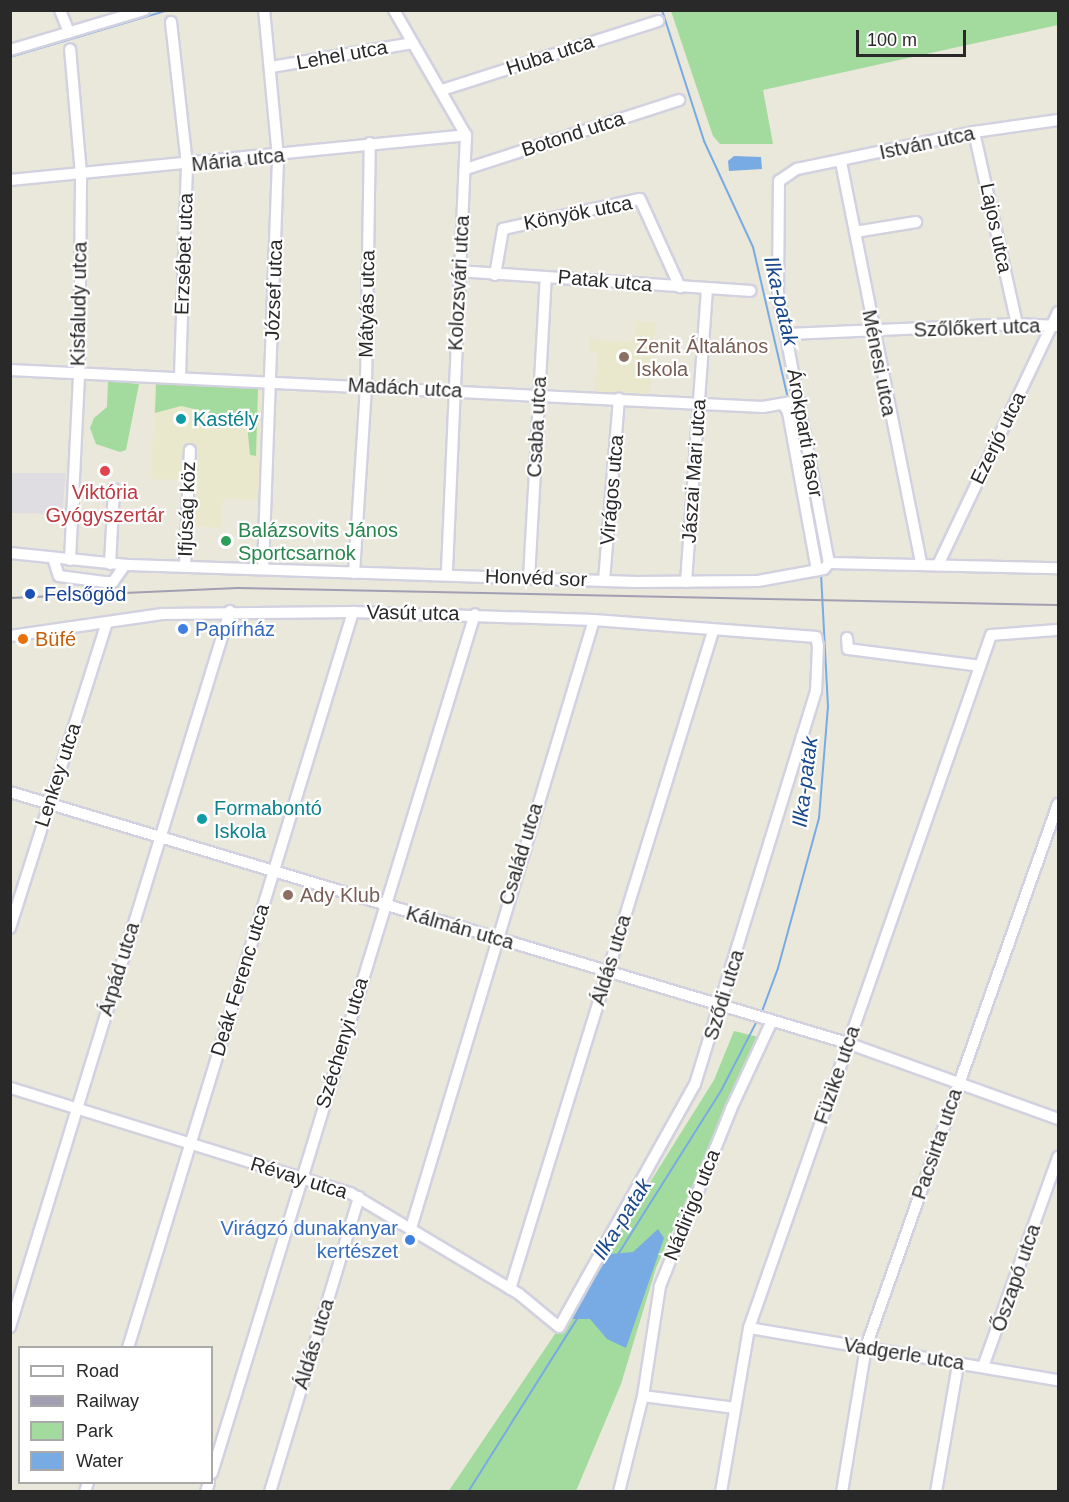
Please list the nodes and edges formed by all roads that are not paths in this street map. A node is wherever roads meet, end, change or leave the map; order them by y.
1 (60, 10) edge
2 (144, 10) edge
3 (264, 10) edge
4 (394, 10) edge
5 (658, 21) dead end
6 (171, 22) dead end
7 (69, 32) junction
8 (413, 43) junction
9 (70, 49) dead end
10 (10, 50) edge
11 (271, 67) junction
12 (442, 90) junction
13 (679, 100) dead end
14 (1059, 120) edge
15 (974, 132) junction
16 (466, 135) junction
17 (370, 143) junction
18 (278, 157) junction
19 (841, 162) junction
20 (187, 165) junction
21 (466, 169) junction
22 (797, 169) joint
23 (81, 174) junction
24 (10, 180) edge
25 (916, 222) dead end
26 (855, 232) junction
27 (459, 271) junction
28 (495, 275) junction
29 (546, 277) junction
30 (680, 287) junction
31 (707, 289) junction
32 (750, 291) dead end
33 (1059, 312) edge
34 (1017, 324) junction
35 (1055, 326) edge
36 (872, 332) junction
37 (788, 334) junction
38 (10, 370) edge
39 (79, 375) junction
40 (180, 378) junction
41 (271, 381) junction
42 (366, 386) junction
43 (453, 390) junction
44 (539, 394) junction
45 (619, 399) junction
46 (700, 403) junction
47 (790, 403) junction
48 (190, 450) dead end
49 (114, 489) dead end
50 (10, 553) edge
51 (53, 558) junction
52 (70, 560) junction
53 (110, 564) junction
54 (921, 564) junction
55 (125, 565) junction
56 (938, 565) junction
57 (185, 567) junction
58 (822, 568) junction
59 (1059, 568) edge
60 (263, 569) junction
61 (354, 573) junction
62 (447, 575) junction
63 (529, 578) junction
64 (604, 581) junction
65 (686, 582) junction
66 (230, 611) junction
67 (353, 612) junction
68 (475, 614) junction
69 (594, 620) junction
70 (107, 623) junction
71 (1059, 630) edge
72 (713, 631) junction
73 (10, 636) edge
74 (816, 637) joint
75 (847, 638) dead end
76 (980, 666) junction
77 (10, 792) edge
78 (48, 803) junction
79 (1059, 804) edge
80 (160, 837) junction
81 (274, 871) junction
82 (384, 906) junction
83 (10, 928) edge
84 (496, 938) junction
85 (607, 973) junction
86 (721, 1006) junction
87 (768, 1021) junction
88 (848, 1043) junction
89 (958, 1081) junction
90 (10, 1088) edge
91 (76, 1108) junction
92 (1059, 1119) edge
93 (189, 1144) junction
94 (1059, 1156) edge
95 (301, 1178) junction
96 (359, 1197) junction
97 (411, 1228) junction
98 (510, 1289) junction
99 (10, 1327) edge
100 (559, 1327) joint
101 (749, 1328) junction
102 (128, 1346) edge
103 (866, 1347) junction
104 (984, 1364) junction
105 (958, 1365) junction
106 (1059, 1380) edge
107 (643, 1396) junction
108 (735, 1408) junction
109 (213, 1470) edge
110 (270, 1491) edge
111 (619, 1491) edge
112 (721, 1491) edge
113 (842, 1491) edge
114 (936, 1491) edge

1 - 7 street
2 - 7 street
3 - 11 street, József utca
4 - 8 street, Kolozsvári utca
5 - 12 street, Huba utca
6 - 20 street, Erzsébet utca
7 - 10 street
8 - 11 street, Lehel utca
8 - 12 street, Kolozsvári utca
9 - 23 street, Kisfaludy utca
11 - 18 street, József utca
12 - 16 street, Kolozsvári utca
13 - 21 street, Botond utca
14 - 15 street, István utca
15 - 19 street, István utca
15 - 34 street, Lajos utca
16 - 17 street, Mária utca
16 - 21 street, Kolozsvári utca
17 - 18 street, Mária utca
17 - 42 street, Mátyás utca
18 - 20 street, Mária utca
18 - 41 street, József utca
19 - 22 street, István utca
19 - 26 street, Ménesi utca
20 - 23 street, Mária utca
20 - 40 street, Erzsébet utca
21 - 27 street, Kolozsvári utca
22 - 37 street, Árokparti fasor
23 - 24 street, Mária utca
23 - 39 street, Kisfaludy utca
25 - 26 street
26 - 36 street, Ménesi utca
27 - 28 street, Patak utca
27 - 43 street, Kolozsvári utca
28 - 29 street, Patak utca
28 - 30 street, Könyök utca
29 - 30 street, Patak utca
29 - 44 street, Csaba utca
30 - 31 street, Patak utca
31 - 32 street, Patak utca
31 - 46 street, Jászai Mari utca
33 - 35 street, Ezerjó utca
34 - 35 street, Szőlőkert utca
34 - 36 street, Szőlőkert utca
35 - 56 street, Ezerjó utca
36 - 37 street, Szőlőkert utca
36 - 54 street, Ménesi utca
37 - 47 street, Árokparti fasor
38 - 39 street, Madách utca
39 - 40 street, Madách utca
39 - 52 street, Kisfaludy utca
40 - 41 street, Madách utca
41 - 42 street, Madách utca
41 - 60 street, József utca
42 - 43 street, Madách utca
42 - 61 street, Mátyás utca
43 - 44 street, Madách utca
43 - 62 street, Kolozsvári utca
44 - 45 street, Madách utca
44 - 63 street, Csaba utca
45 - 46 street, Madách utca
45 - 64 street, Virágos utca
46 - 47 street, Madách utca
46 - 65 street, Jászai Mari utca
47 - 58 street, Árokparti fasor
48 - 57 street, Ifjúság köz
49 - 53 street
50 - 51 street, Honvéd sor
51 - 52 street, Honvéd sor
51 - 55 street
52 - 53 street, Honvéd sor
53 - 55 street, Honvéd sor
54 - 56 street, Honvéd sor
54 - 58 street, Honvéd sor
55 - 57 street, Honvéd sor
56 - 59 street, Honvéd sor
57 - 60 street, Honvéd sor
58 - 65 street, Honvéd sor
60 - 61 street, Honvéd sor
61 - 62 street, Honvéd sor
62 - 63 street, Honvéd sor
63 - 64 street, Honvéd sor
64 - 65 street, Honvéd sor
66 - 67 street, Vasút utca
66 - 70 street, Vasút utca
66 - 80 street, Árpád utca
67 - 68 street, Vasút utca
67 - 81 street, Deák Ferenc utca
68 - 69 street, Vasút utca
68 - 82 street, Széchenyi utca
69 - 72 street, Vasút utca
69 - 84 street, Család utca
70 - 73 street, Vasút utca
70 - 78 street, Lenkey utca
71 - 76 street, Füzike utca
72 - 74 street, Vasút utca
72 - 85 street, Áldás utca
74 - 86 street, Sződi utca
75 - 76 street
76 - 88 street, Füzike utca
77 - 78 street, Kálmán utca
78 - 80 street, Kálmán utca
78 - 83 street, Lenkey utca
79 - 89 street, Pacsirta utca
80 - 81 street, Kálmán utca
80 - 91 street, Árpád utca
81 - 82 street, Kálmán utca
81 - 93 street, Deák Ferenc utca
82 - 84 street, Kálmán utca
82 - 95 street, Széchenyi utca
84 - 85 street, Kálmán utca
84 - 97 street, Család utca
85 - 86 street, Kálmán utca
85 - 98 street, Áldás utca
86 - 87 street, Kálmán utca
86 - 100 street, Sződi utca
87 - 88 street, Kálmán utca
87 - 107 street, Nádirigó utca
88 - 89 street, Kálmán utca
88 - 101 street, Füzike utca
89 - 92 street, Kálmán utca
89 - 103 street, Pacsirta utca
90 - 91 street, Révay utca
91 - 93 street, Révay utca
91 - 99 street, Árpád utca
93 - 95 street, Révay utca
93 - 102 street, Deák Ferenc utca
94 - 104 street, Őszapó utca
95 - 96 street, Révay utca
95 - 109 street, Széchenyi utca
96 - 97 street, Révay utca
96 - 110 street, Áldás utca
97 - 98 street, Révay utca
98 - 100 street, Révay utca
101 - 103 street, Vadgerle utca
101 - 108 street, Füzike utca
103 - 105 street, Vadgerle utca
103 - 113 street, Pacsirta utca
104 - 105 street, Vadgerle utca
104 - 106 street, Vadgerle utca
105 - 114 street
107 - 108 street
107 - 111 street, Nádirigó utca
108 - 112 street, Füzike utca

